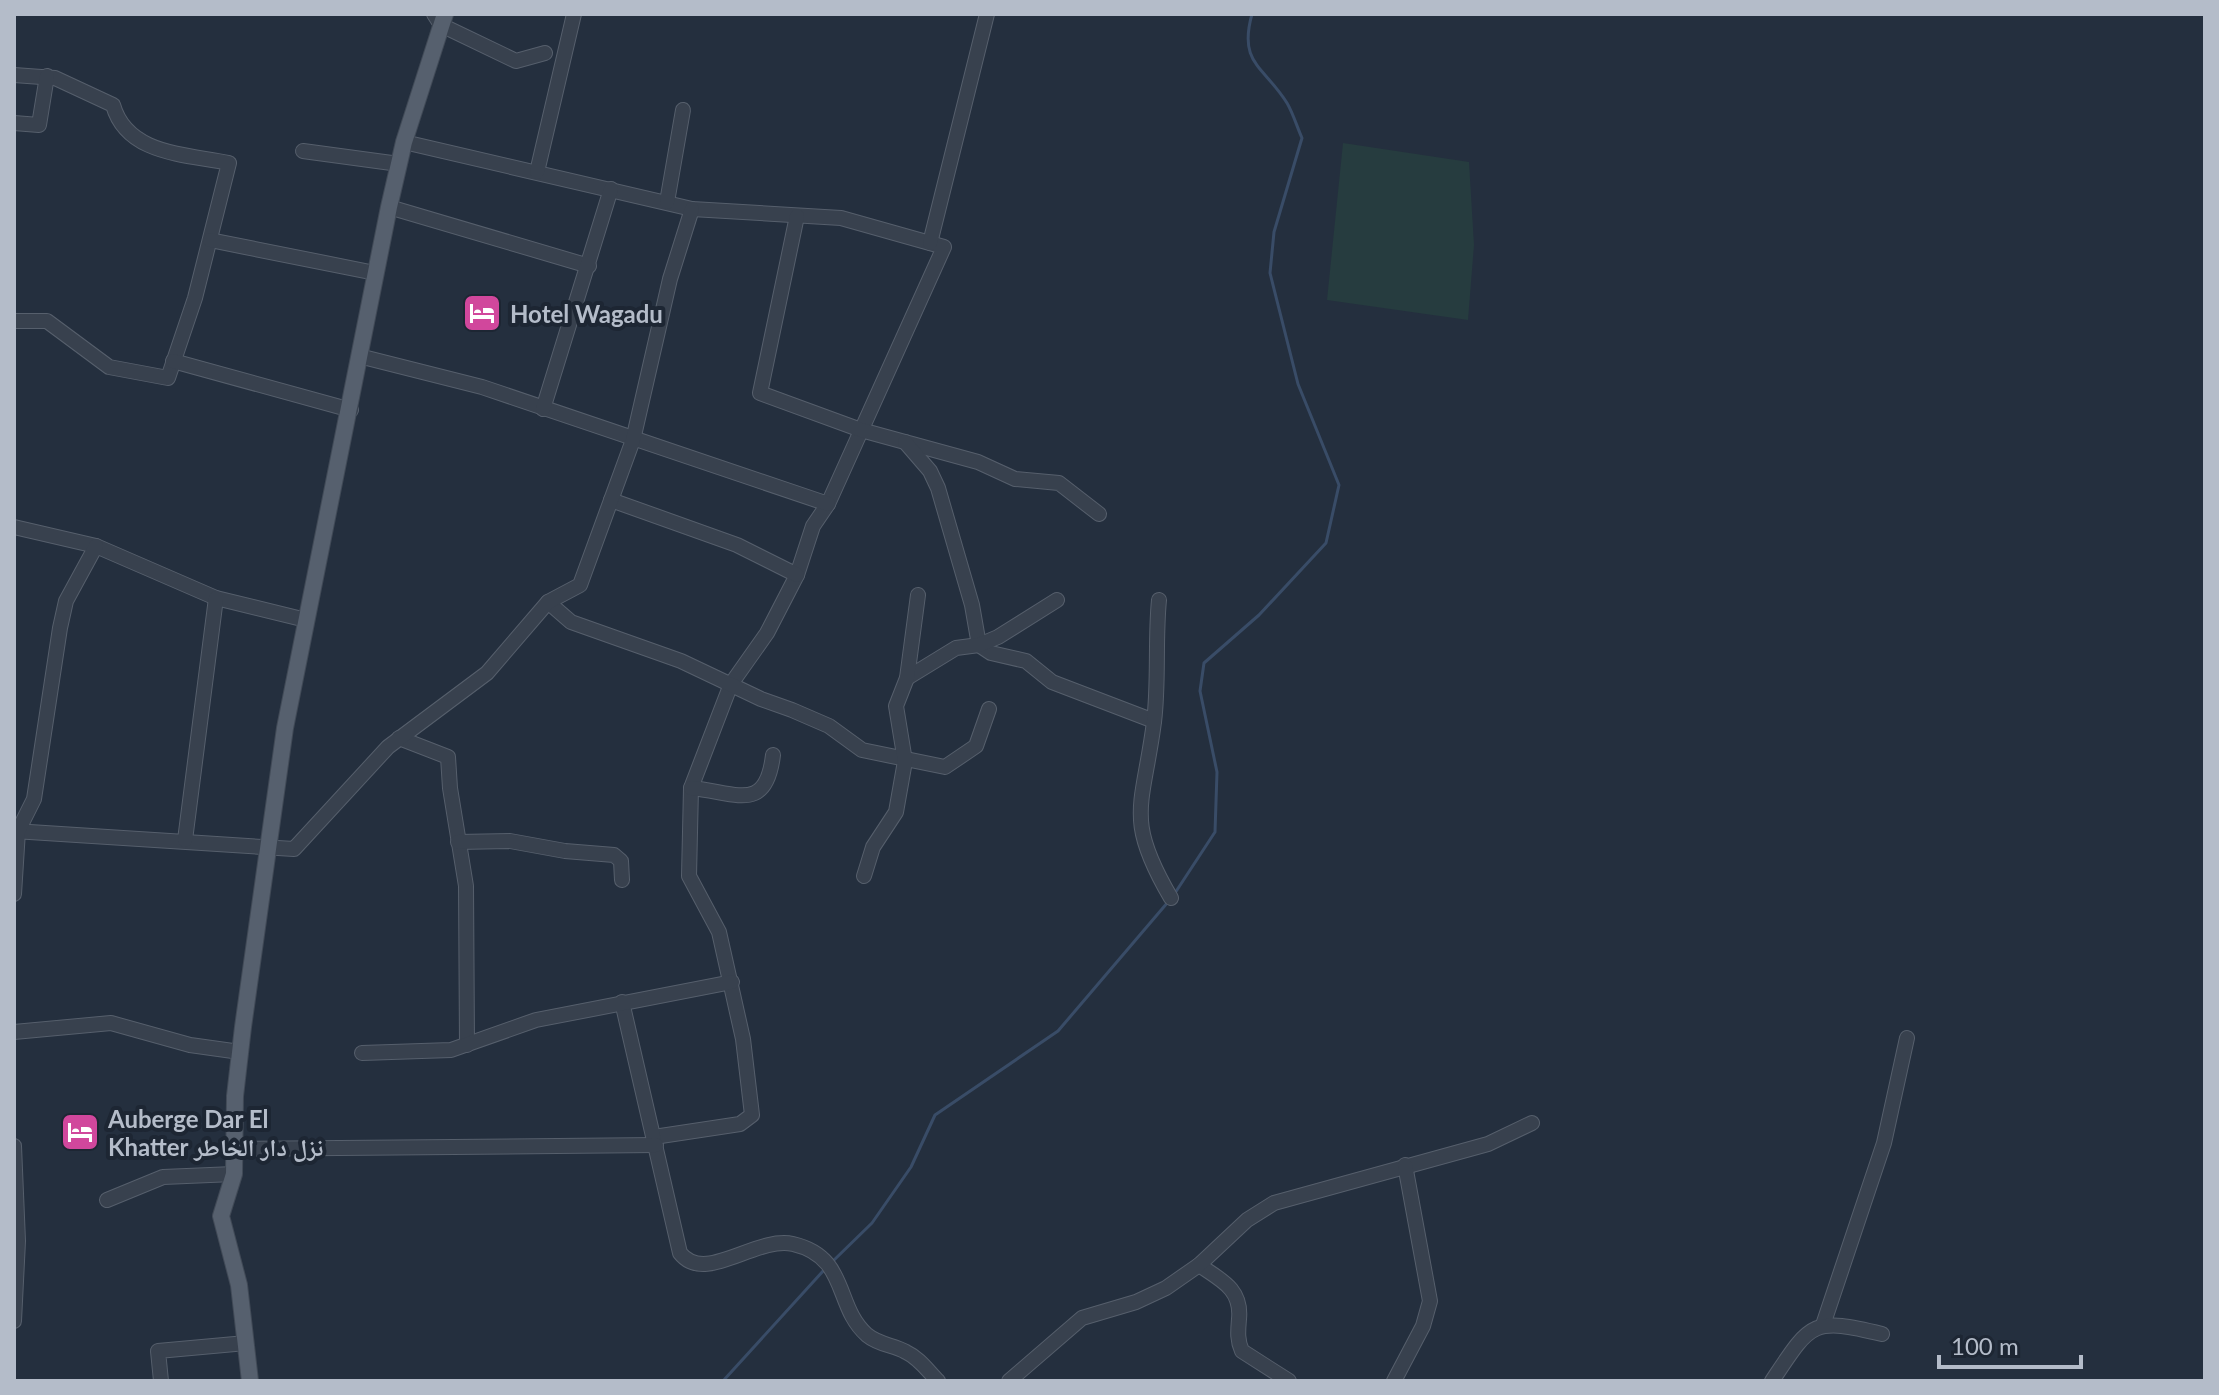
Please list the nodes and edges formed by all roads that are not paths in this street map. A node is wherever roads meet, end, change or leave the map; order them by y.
1 (574, 14) edge
2 (987, 14) edge
3 (440, 18) edge
4 (545, 53) dead end
5 (14, 75) edge
6 (47, 76) junction
7 (683, 110) dead end
8 (14, 123) edge
9 (404, 142) junction
10 (303, 151) dead end
11 (399, 164) junction
12 (537, 172) junction
13 (611, 189) junction
14 (667, 202) junction
15 (389, 207) junction
16 (692, 209) junction
17 (797, 216) junction
18 (210, 240) junction
19 (930, 243) junction
20 (589, 266) junction
21 (375, 273) junction
22 (14, 321) edge
23 (359, 356) junction
24 (173, 361) junction
25 (543, 409) junction
26 (351, 410) junction
27 (861, 430) junction
28 (633, 440) junction
29 (905, 442) junction
30 (611, 500) junction
31 (828, 504) junction
32 (1099, 514) dead end
33 (14, 527) edge
34 (96, 546) junction
35 (797, 575) junction
36 (918, 595) dead end
37 (216, 598) junction
38 (1057, 600) dead end
39 (1159, 600) dead end
40 (548, 602) junction
41 (306, 620) junction
42 (979, 645) junction
43 (907, 678) junction
44 (731, 684) junction
45 (989, 709) dead end
46 (1154, 721) junction
47 (399, 738) junction
48 (773, 755) dead end
49 (905, 761) junction
50 (691, 788) junction
51 (16, 831) edge
52 (185, 840) junction
53 (458, 842) junction
54 (267, 847) junction
55 (864, 876) dead end
56 (622, 880) dead end
57 (14, 894) edge
58 (1171, 898) dead end
59 (732, 982) junction
60 (622, 1002) junction
61 (14, 1032) edge
62 (1907, 1038) dead end
63 (467, 1045) junction
64 (240, 1052) junction
65 (362, 1053) dead end
66 (1532, 1123) dead end
67 (655, 1141) junction
68 (14, 1146) edge
69 (234, 1149) junction
70 (1405, 1165) junction
71 (14, 1167) edge
72 (234, 1174) junction
73 (107, 1200) dead end
74 (1199, 1265) junction
75 (14, 1321) edge
76 (1823, 1325) junction
77 (1882, 1334) dead end
78 (246, 1343) junction
79 (161, 1381) edge
80 (250, 1381) edge
81 (938, 1381) edge
82 (1009, 1381) edge
83 (1289, 1381) edge
84 (1394, 1381) edge
85 (1772, 1381) edge

1 - 12 street
2 - 19 street
3 - 4 street
3 - 9 main road
5 - 6 street
6 - 8 street
6 - 18 street
7 - 14 street
9 - 11 main road
9 - 12 street
10 - 11 street
11 - 15 main road
12 - 13 street
13 - 14 street
13 - 20 street
14 - 16 street
15 - 20 street
15 - 21 main road
16 - 17 street
16 - 28 street
17 - 19 street
17 - 27 street
18 - 21 street
18 - 24 street
19 - 27 street
20 - 25 street
21 - 23 main road
22 - 24 street
23 - 25 street
23 - 26 main road
24 - 26 street
25 - 28 street
26 - 41 main road
27 - 29 street
27 - 31 street
28 - 30 street
28 - 31 street
29 - 32 street
29 - 42 street
30 - 35 street
30 - 40 street
31 - 35 street
33 - 34 street
34 - 37 street
34 - 51 street
35 - 44 street
36 - 43 street
37 - 41 street
37 - 52 street
38 - 42 street
39 - 46 street
40 - 44 street
40 - 47 street
41 - 54 main road
42 - 43 street
42 - 46 street
43 - 49 street
44 - 49 street
44 - 50 street
45 - 49 street
46 - 58 street
47 - 53 street
47 - 54 street
48 - 50 street
49 - 55 street
50 - 59 street
51 - 52 street
51 - 57 street
52 - 54 street
53 - 56 street
53 - 63 street
54 - 64 main road
59 - 60 street
59 - 67 street
60 - 63 street
60 - 67 street
61 - 64 street
62 - 76 street
63 - 65 street
64 - 69 main road
66 - 70 street
67 - 69 street
67 - 81 street
68 - 71 street
69 - 72 main road
70 - 74 street
70 - 84 street
71 - 75 street
72 - 73 street
72 - 78 main road
74 - 82 street
74 - 83 street
76 - 77 street
76 - 85 street
78 - 79 street
78 - 80 main road

